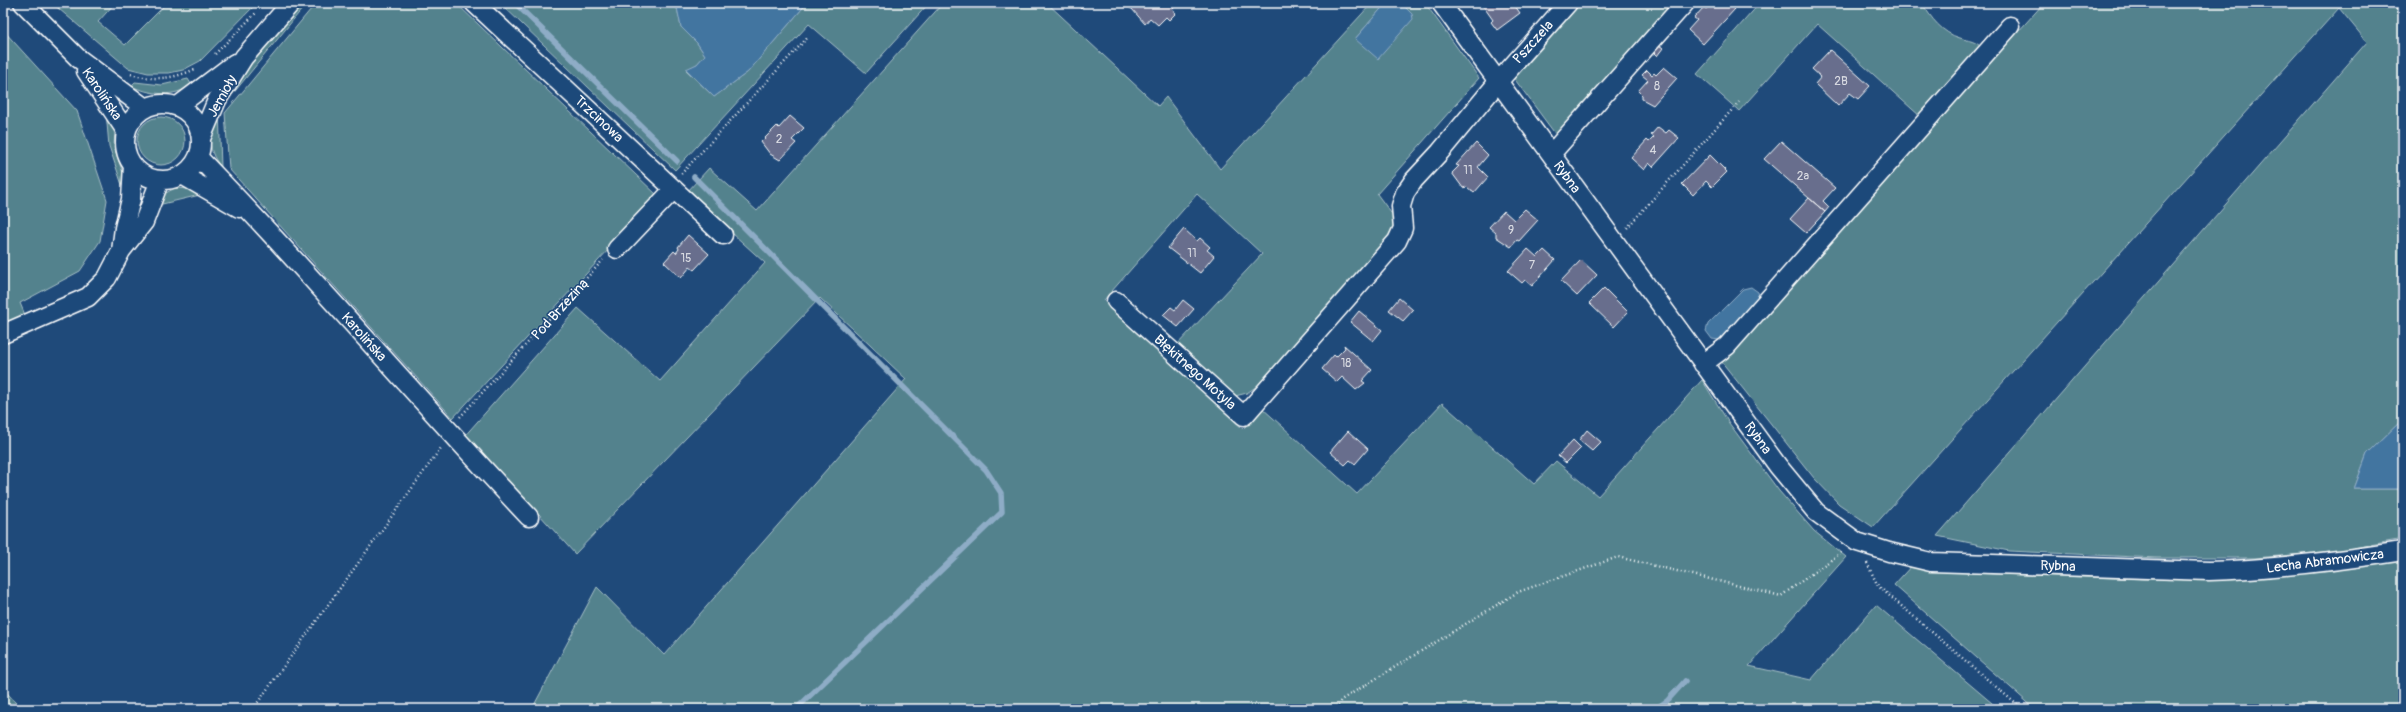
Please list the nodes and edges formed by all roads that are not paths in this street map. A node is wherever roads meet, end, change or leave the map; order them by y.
1 (23, 3) edge
2 (292, 3) edge
3 (474, 3) edge
4 (1441, 3) edge
5 (1568, 3) edge
6 (1685, 3) edge
7 (2010, 26) dead end
8 (244, 57) junction
9 (78, 58) junction
10 (1498, 82) junction
11 (178, 106) junction
12 (145, 108) junction
13 (126, 131) junction
14 (202, 136) junction
15 (1551, 154) junction
16 (198, 157) junction
17 (133, 165) junction
18 (182, 175) junction
19 (160, 180) junction
20 (672, 187) junction
21 (259, 219) junction
22 (724, 236) dead end
23 (618, 249) road end
24 (121, 251) junction
25 (1116, 301) dead end
26 (1335, 312) joint
27 (3, 334) edge
28 (1703, 364) junction
29 (529, 517) dead end
30 (2403, 551) edge
31 (2248, 570) joint

1 - 9 street, Karolińska
2 - 8 street, Jemioły
3 - 20 street, Trzcinowa
4 - 10 street, Rybna
5 - 10 street, Pszczela
6 - 15 street
7 - 28 street
8 - 11 street, Jemioły
8 - 14 street, Jemioły
9 - 12 street, Karolińska
9 - 13 street, Karolińska
10 - 15 street, Rybna
10 - 26 street, Pszczela
11 - 12 street
11 - 14 street
12 - 13 street
13 - 17 street
14 - 16 street
15 - 28 street, Rybna
16 - 18 street
16 - 21 street, Karolińska
17 - 19 street
17 - 24 street
18 - 19 street
18 - 21 street
19 - 24 street
20 - 22 street, Trzcinowa
20 - 23 street
21 - 29 street, Karolińska
24 - 27 street
25 - 26 street, Błękitnego Motyla
28 - 31 street, Rybna
30 - 31 street, Lecha Abramowicza

